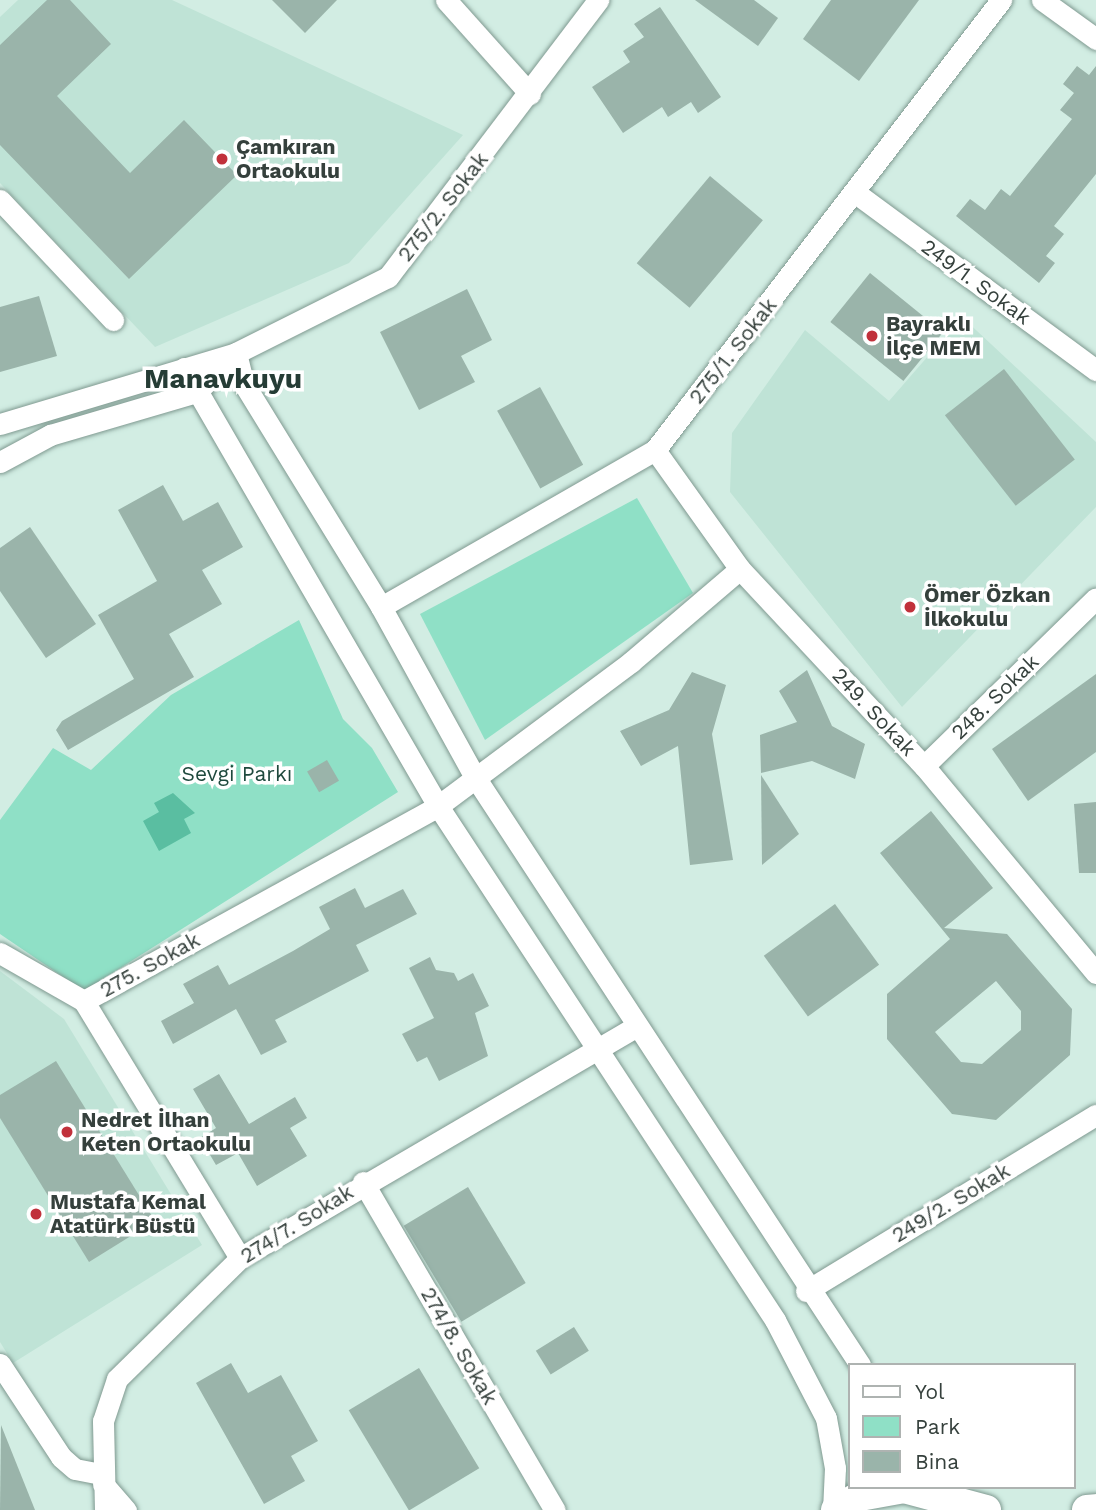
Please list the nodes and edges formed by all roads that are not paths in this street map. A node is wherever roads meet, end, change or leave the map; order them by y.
1 (446, 0) edge
2 (598, 0) edge
3 (1001, 0) edge
4 (1042, 0) edge
5 (1096, 39) edge
6 (530, 94) junction
7 (857, 194) junction
8 (0, 200) edge
9 (113, 320) dead end
10 (236, 353) junction
11 (184, 368) junction
12 (1096, 370) edge
13 (196, 392) junction
14 (0, 424) edge
15 (655, 450) junction
16 (0, 462) edge
17 (740, 569) junction
18 (1096, 598) edge
19 (381, 607) junction
20 (924, 766) junction
21 (475, 777) junction
22 (438, 806) junction
23 (0, 953) edge
24 (1096, 973) edge
25 (84, 1002) junction
26 (634, 1028) junction
27 (596, 1050) junction
28 (1096, 1115) edge
29 (363, 1182) junction
30 (240, 1258) junction
31 (806, 1291) junction
32 (859, 1363) edge
33 (0, 1364) edge
34 (8, 1394) edge
35 (102, 1479) junction
36 (898, 1489) edge
37 (908, 1489) edge
38 (960, 1504) edge
39 (1096, 1508) edge
40 (105, 1510) edge
41 (126, 1510) edge
42 (555, 1510) edge
43 (834, 1510) edge
44 (1087, 1510) edge

1 - 6 street
2 - 6 street, 275/2. Sokak
3 - 7 street, 275/1. Sokak
4 - 5 street
6 - 10 street, 275/2. Sokak
7 - 12 street, 249/1. Sokak
7 - 15 street, 275/1. Sokak
8 - 9 street
10 - 11 street, 275/2. Sokak
10 - 13 street, 275/2. Sokak
10 - 19 street
11 - 13 street
11 - 14 street, 275/2. Sokak
13 - 16 street, 275/2. Sokak
13 - 22 street
15 - 17 street, 249. Sokak
15 - 19 street, 275/1. Sokak
17 - 20 street, 249. Sokak
17 - 21 street, 275. Sokak
18 - 20 street, 248. Sokak
19 - 21 street
20 - 24 street, 249. Sokak
21 - 22 street, 275. Sokak
21 - 26 street
22 - 25 street, 275. Sokak
22 - 27 street
23 - 25 street
25 - 30 street, 275. Sokak
26 - 27 street, 274/7. Sokak
26 - 31 street
27 - 29 street, 274/7. Sokak
27 - 43 street
28 - 31 street, 249/2. Sokak
29 - 30 street, 274/7. Sokak
29 - 42 street, 274/8. Sokak
30 - 35 street, 274/7. Sokak
31 - 32 street
33 - 34 street
34 - 35 street
35 - 40 street, 274/7. Sokak
35 - 41 street
36 - 43 main road
37 - 38 main road
39 - 44 main road

